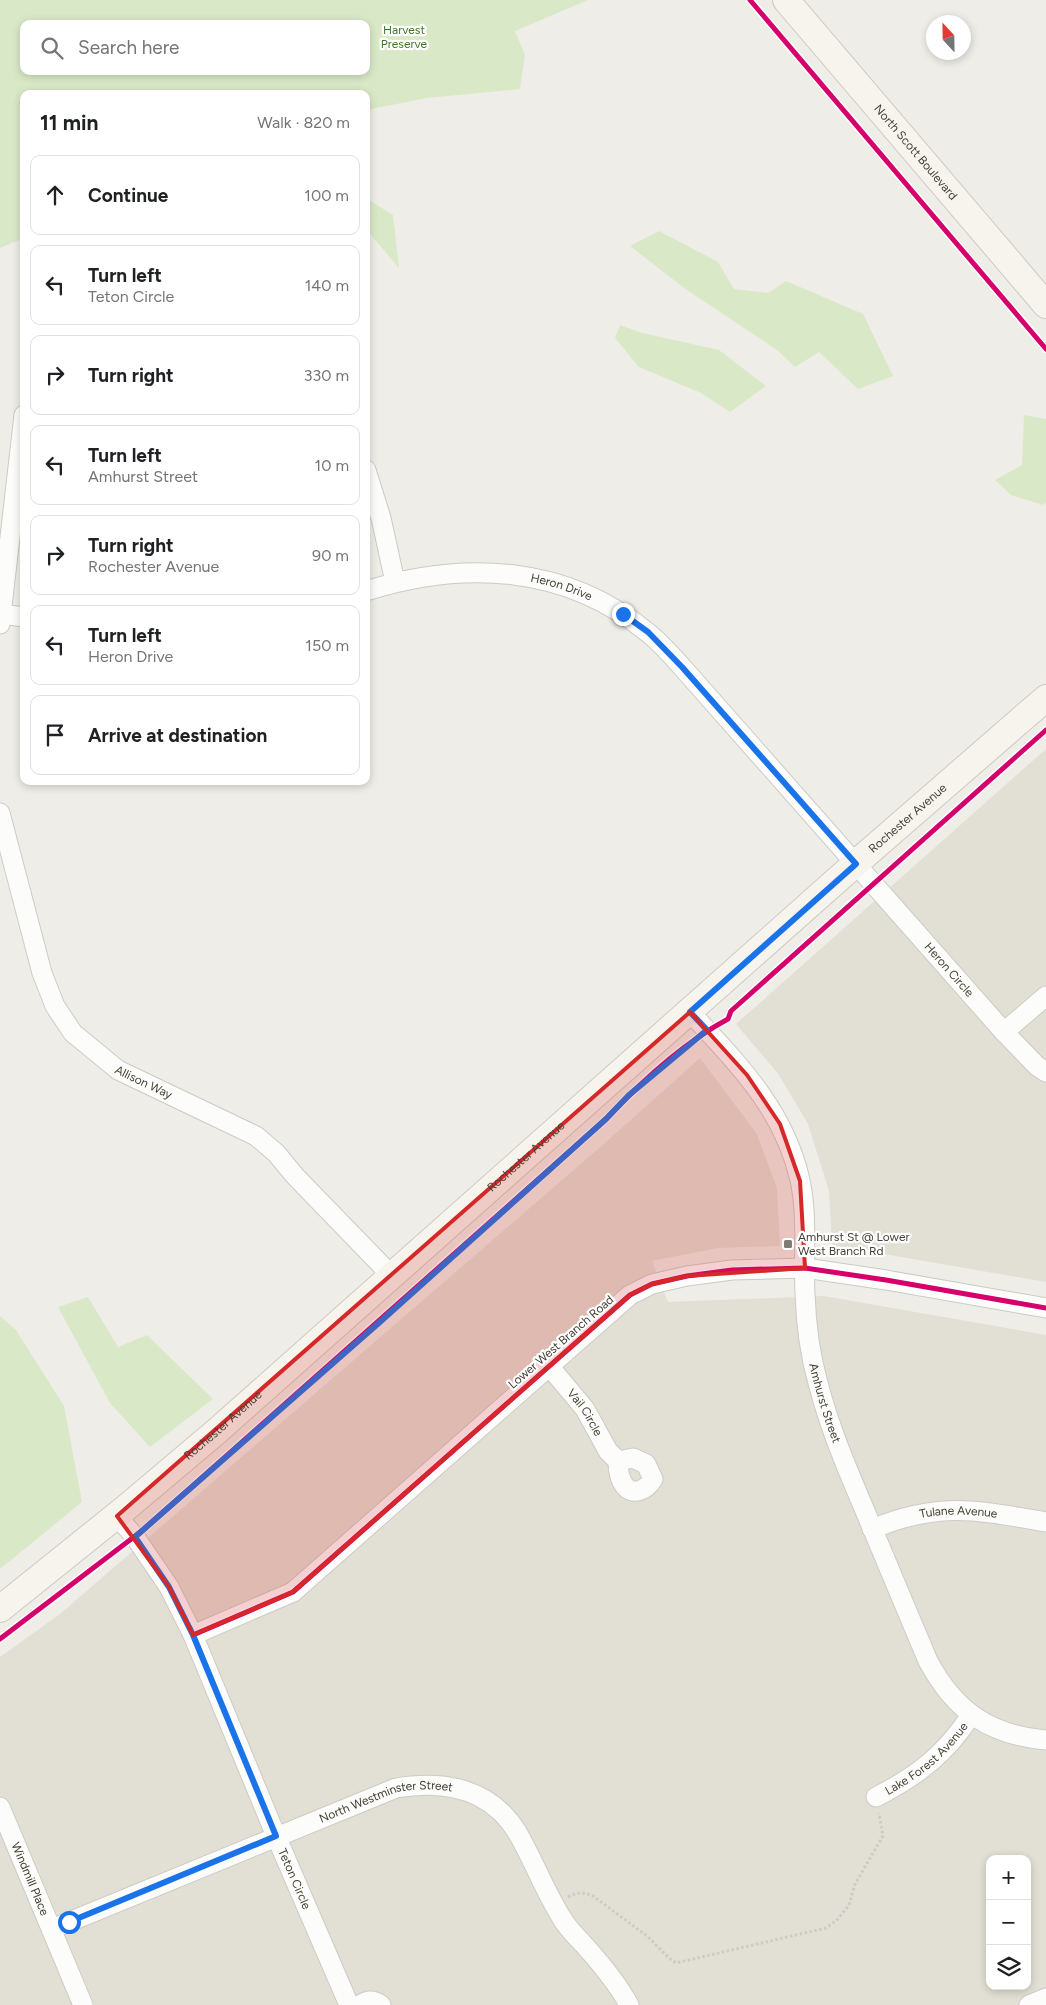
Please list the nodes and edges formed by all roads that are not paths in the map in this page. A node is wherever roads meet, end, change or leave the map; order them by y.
1 (786, 0) edge
2 (1046, 305) edge
3 (20, 449) edge
4 (370, 483) edge
5 (395, 582) junction
6 (370, 590) edge
7 (0, 617) edge
8 (20, 617) edge
9 (1046, 698) edge
10 (0, 813) edge
11 (856, 864) junction
12 (1046, 996) edge
13 (690, 1012) junction
14 (1004, 1032) junction
15 (1046, 1072) edge
16 (805, 1268) junction
17 (392, 1276) junction
18 (1046, 1308) edge
19 (549, 1366) junction
20 (618, 1461) dead end
21 (117, 1516) junction
22 (1046, 1522) edge
23 (872, 1529) junction
24 (0, 1609) edge
25 (193, 1635) junction
26 (971, 1715) junction
27 (1046, 1740) edge
28 (877, 1805) road end
29 (0, 1807) edge
30 (6, 1835) edge
31 (276, 1836) junction
32 (52, 1930) junction
33 (1046, 1998) edge
34 (83, 2005) edge
35 (349, 2005) edge
36 (360, 2005) edge
37 (381, 2005) edge
38 (629, 2005) edge
39 (1029, 2005) edge

1 - 2 main road, North Scott Boulevard
3 - 7 street
4 - 5 street
5 - 6 street, Heron Drive
5 - 11 street, Heron Drive
7 - 8 street
9 - 11 main road, Rochester Avenue
10 - 17 street, Allison Way
11 - 13 main road, Rochester Avenue
11 - 14 street, Heron Circle
12 - 14 street
13 - 16 street, Amhurst Street
13 - 17 main road, Rochester Avenue
14 - 15 street, Heron Circle
16 - 18 street, Lower West Branch Road
16 - 19 street, Lower West Branch Road
16 - 23 street, Amhurst Street
17 - 21 main road, Rochester Avenue
19 - 20 street, Vail Circle
19 - 25 street, Lower West Branch Road
21 - 24 main road, Rochester Avenue
21 - 25 street, Teton Circle
22 - 23 street, Tulane Avenue
23 - 26 street, Amhurst Street
25 - 31 street, Teton Circle
26 - 27 street, Amhurst Street
26 - 28 street, Lake Forest Avenue
29 - 30 street, Windmill Place
30 - 32 street, Windmill Place
31 - 32 street, North Westminster Street
31 - 35 street, Teton Circle
31 - 38 street, North Westminster Street
32 - 34 street, Windmill Place
33 - 39 street
36 - 37 street

